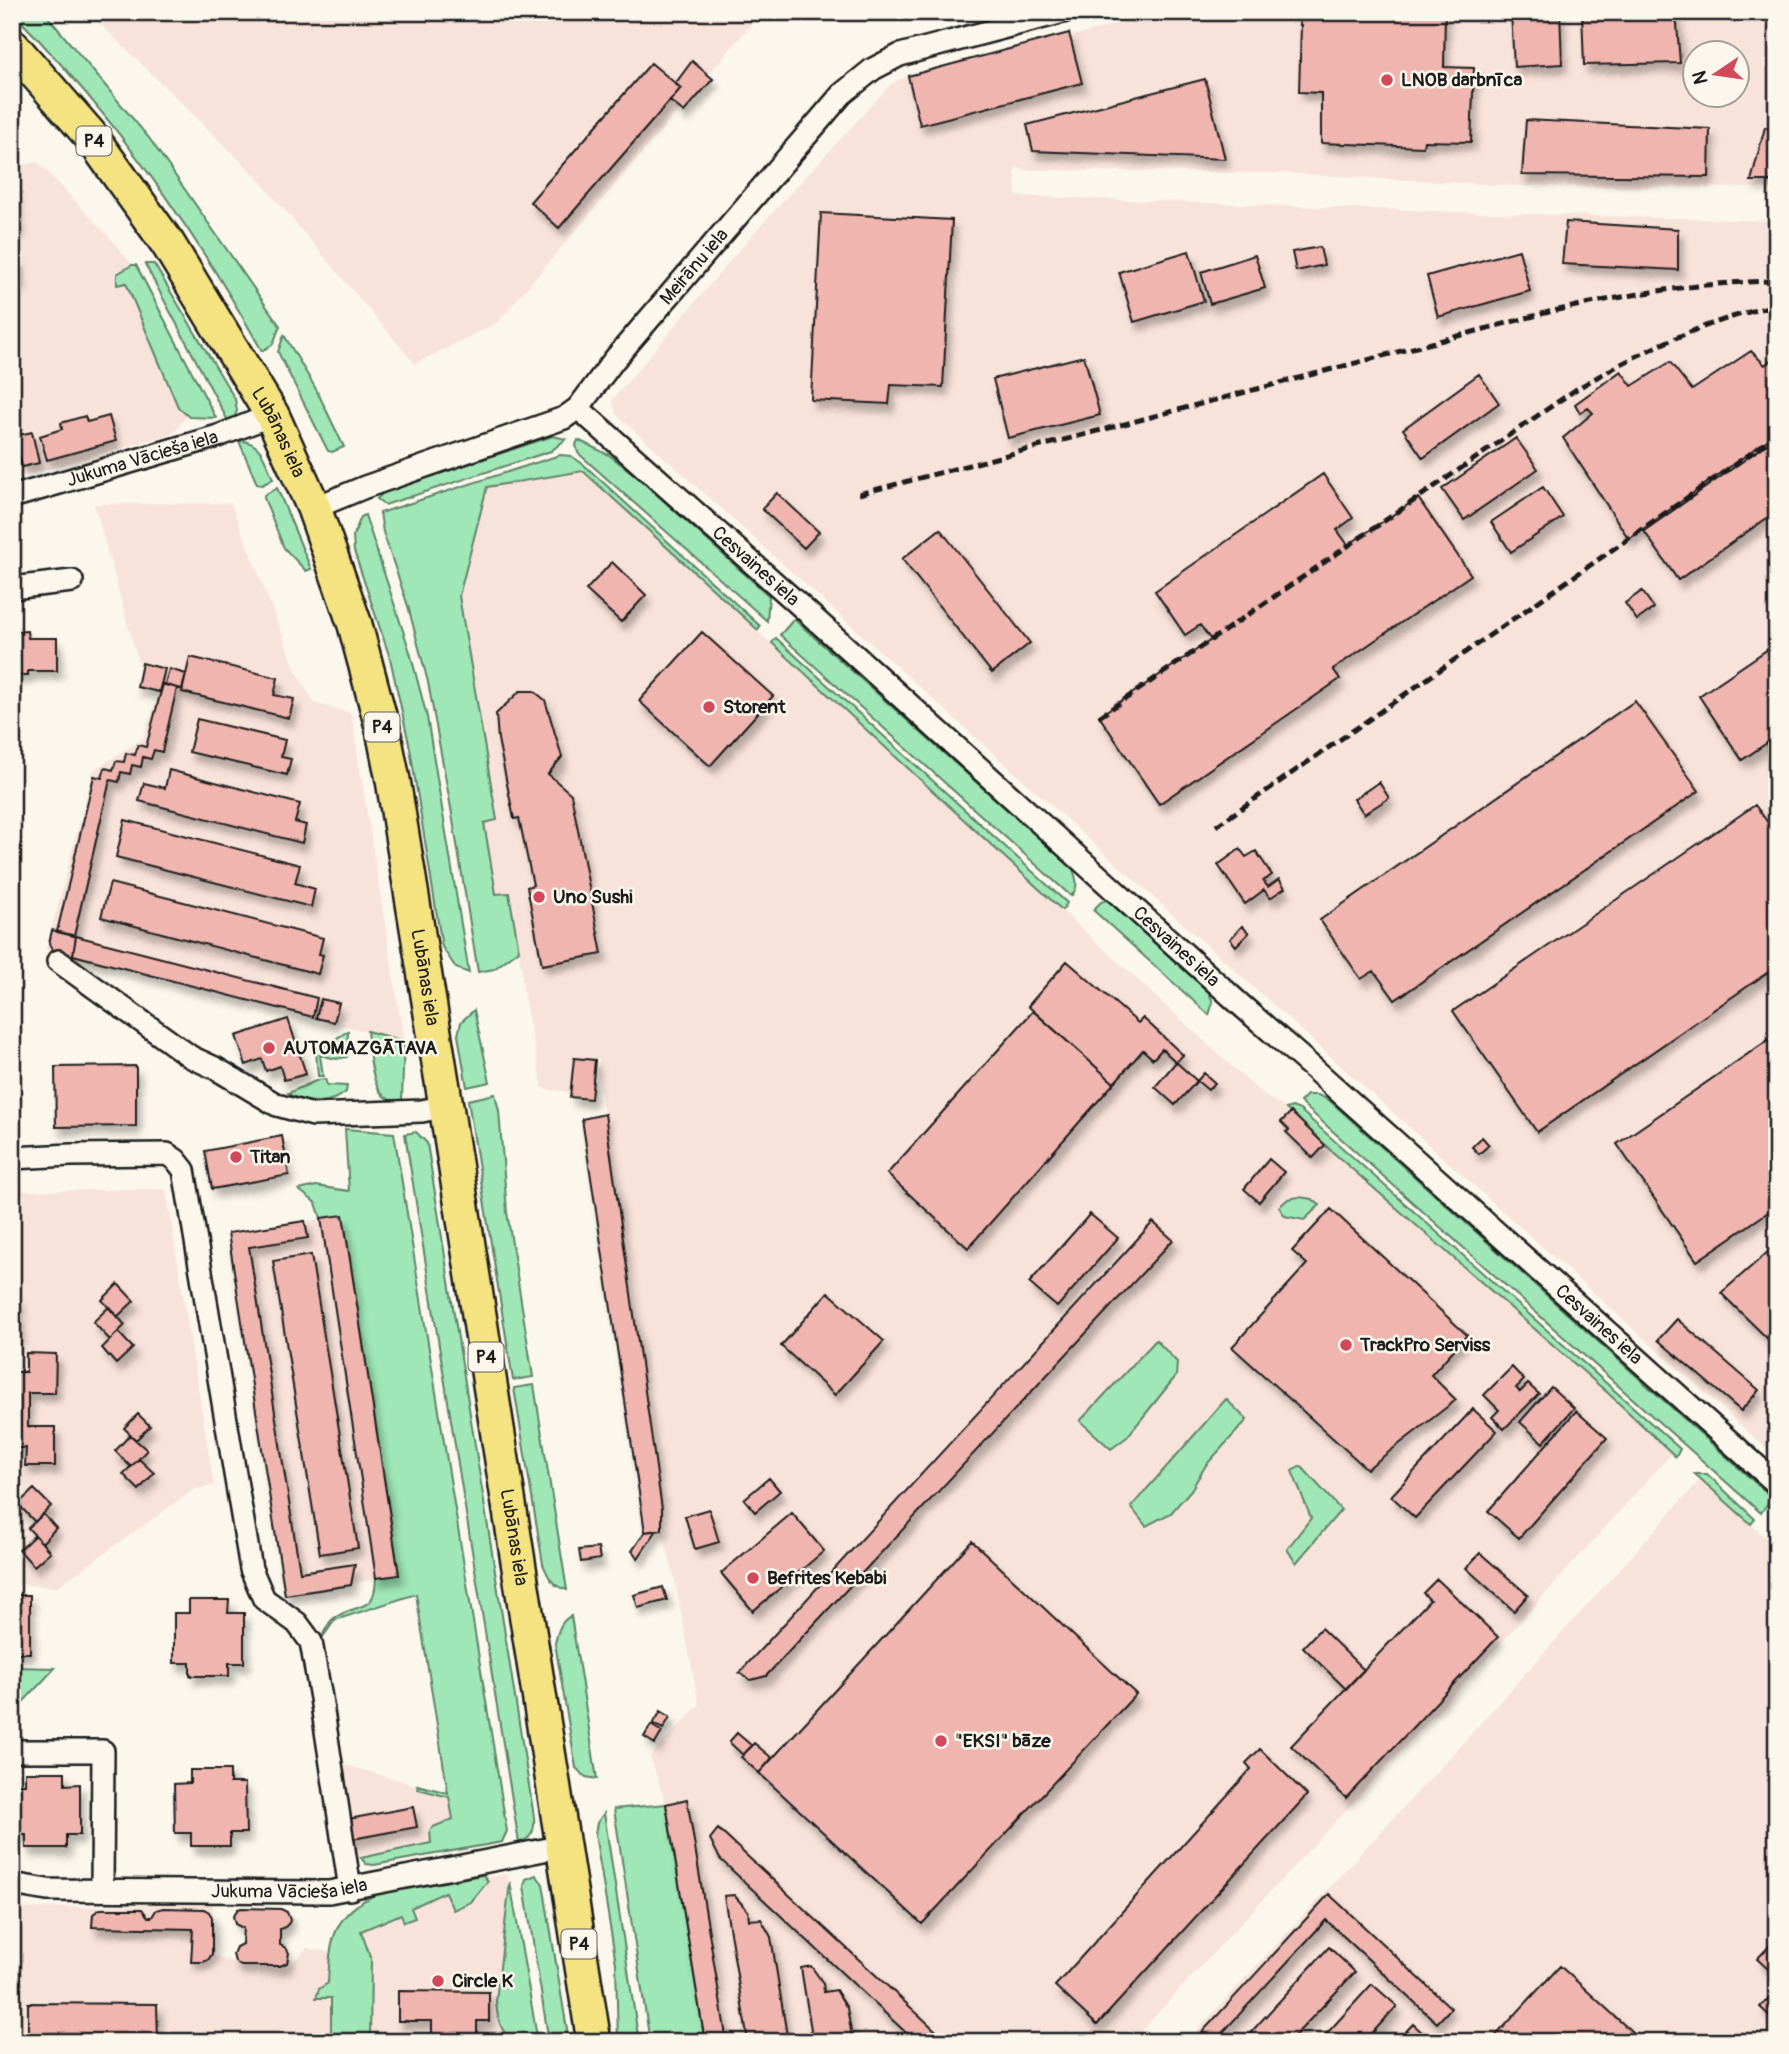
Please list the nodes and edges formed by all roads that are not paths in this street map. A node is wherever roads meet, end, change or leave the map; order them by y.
1 (1063, 12) edge
2 (12, 46) edge
3 (578, 408) junction
4 (272, 415) junction
5 (12, 498) edge
6 (314, 508) junction
7 (72, 581) dead end
8 (12, 588) edge
9 (58, 961) dead end
10 (446, 1106) junction
11 (12, 1158) edge
12 (1777, 1484) edge
13 (12, 1753) edge
14 (564, 1846) junction
15 (12, 1884) edge
16 (350, 1889) junction
17 (102, 1890) junction
18 (594, 2042) edge

1 - 3 street, Meirānu iela
2 - 4 main road, Lubānas iela / P4
3 - 6 street, Meirānu iela
3 - 12 street, Cesvaines iela
4 - 5 street, Jukuma Vācieša iela
4 - 6 main road, Lubānas iela / P4
6 - 10 main road, Lubānas iela / P4
7 - 8 street
9 - 10 street
10 - 14 main road, Lubānas iela / P4
11 - 16 street
13 - 17 street
14 - 16 street, Jukuma Vācieša iela
14 - 18 main road, Lubānas iela / P4
15 - 17 street, Jukuma Vācieša iela
16 - 17 street, Jukuma Vācieša iela

